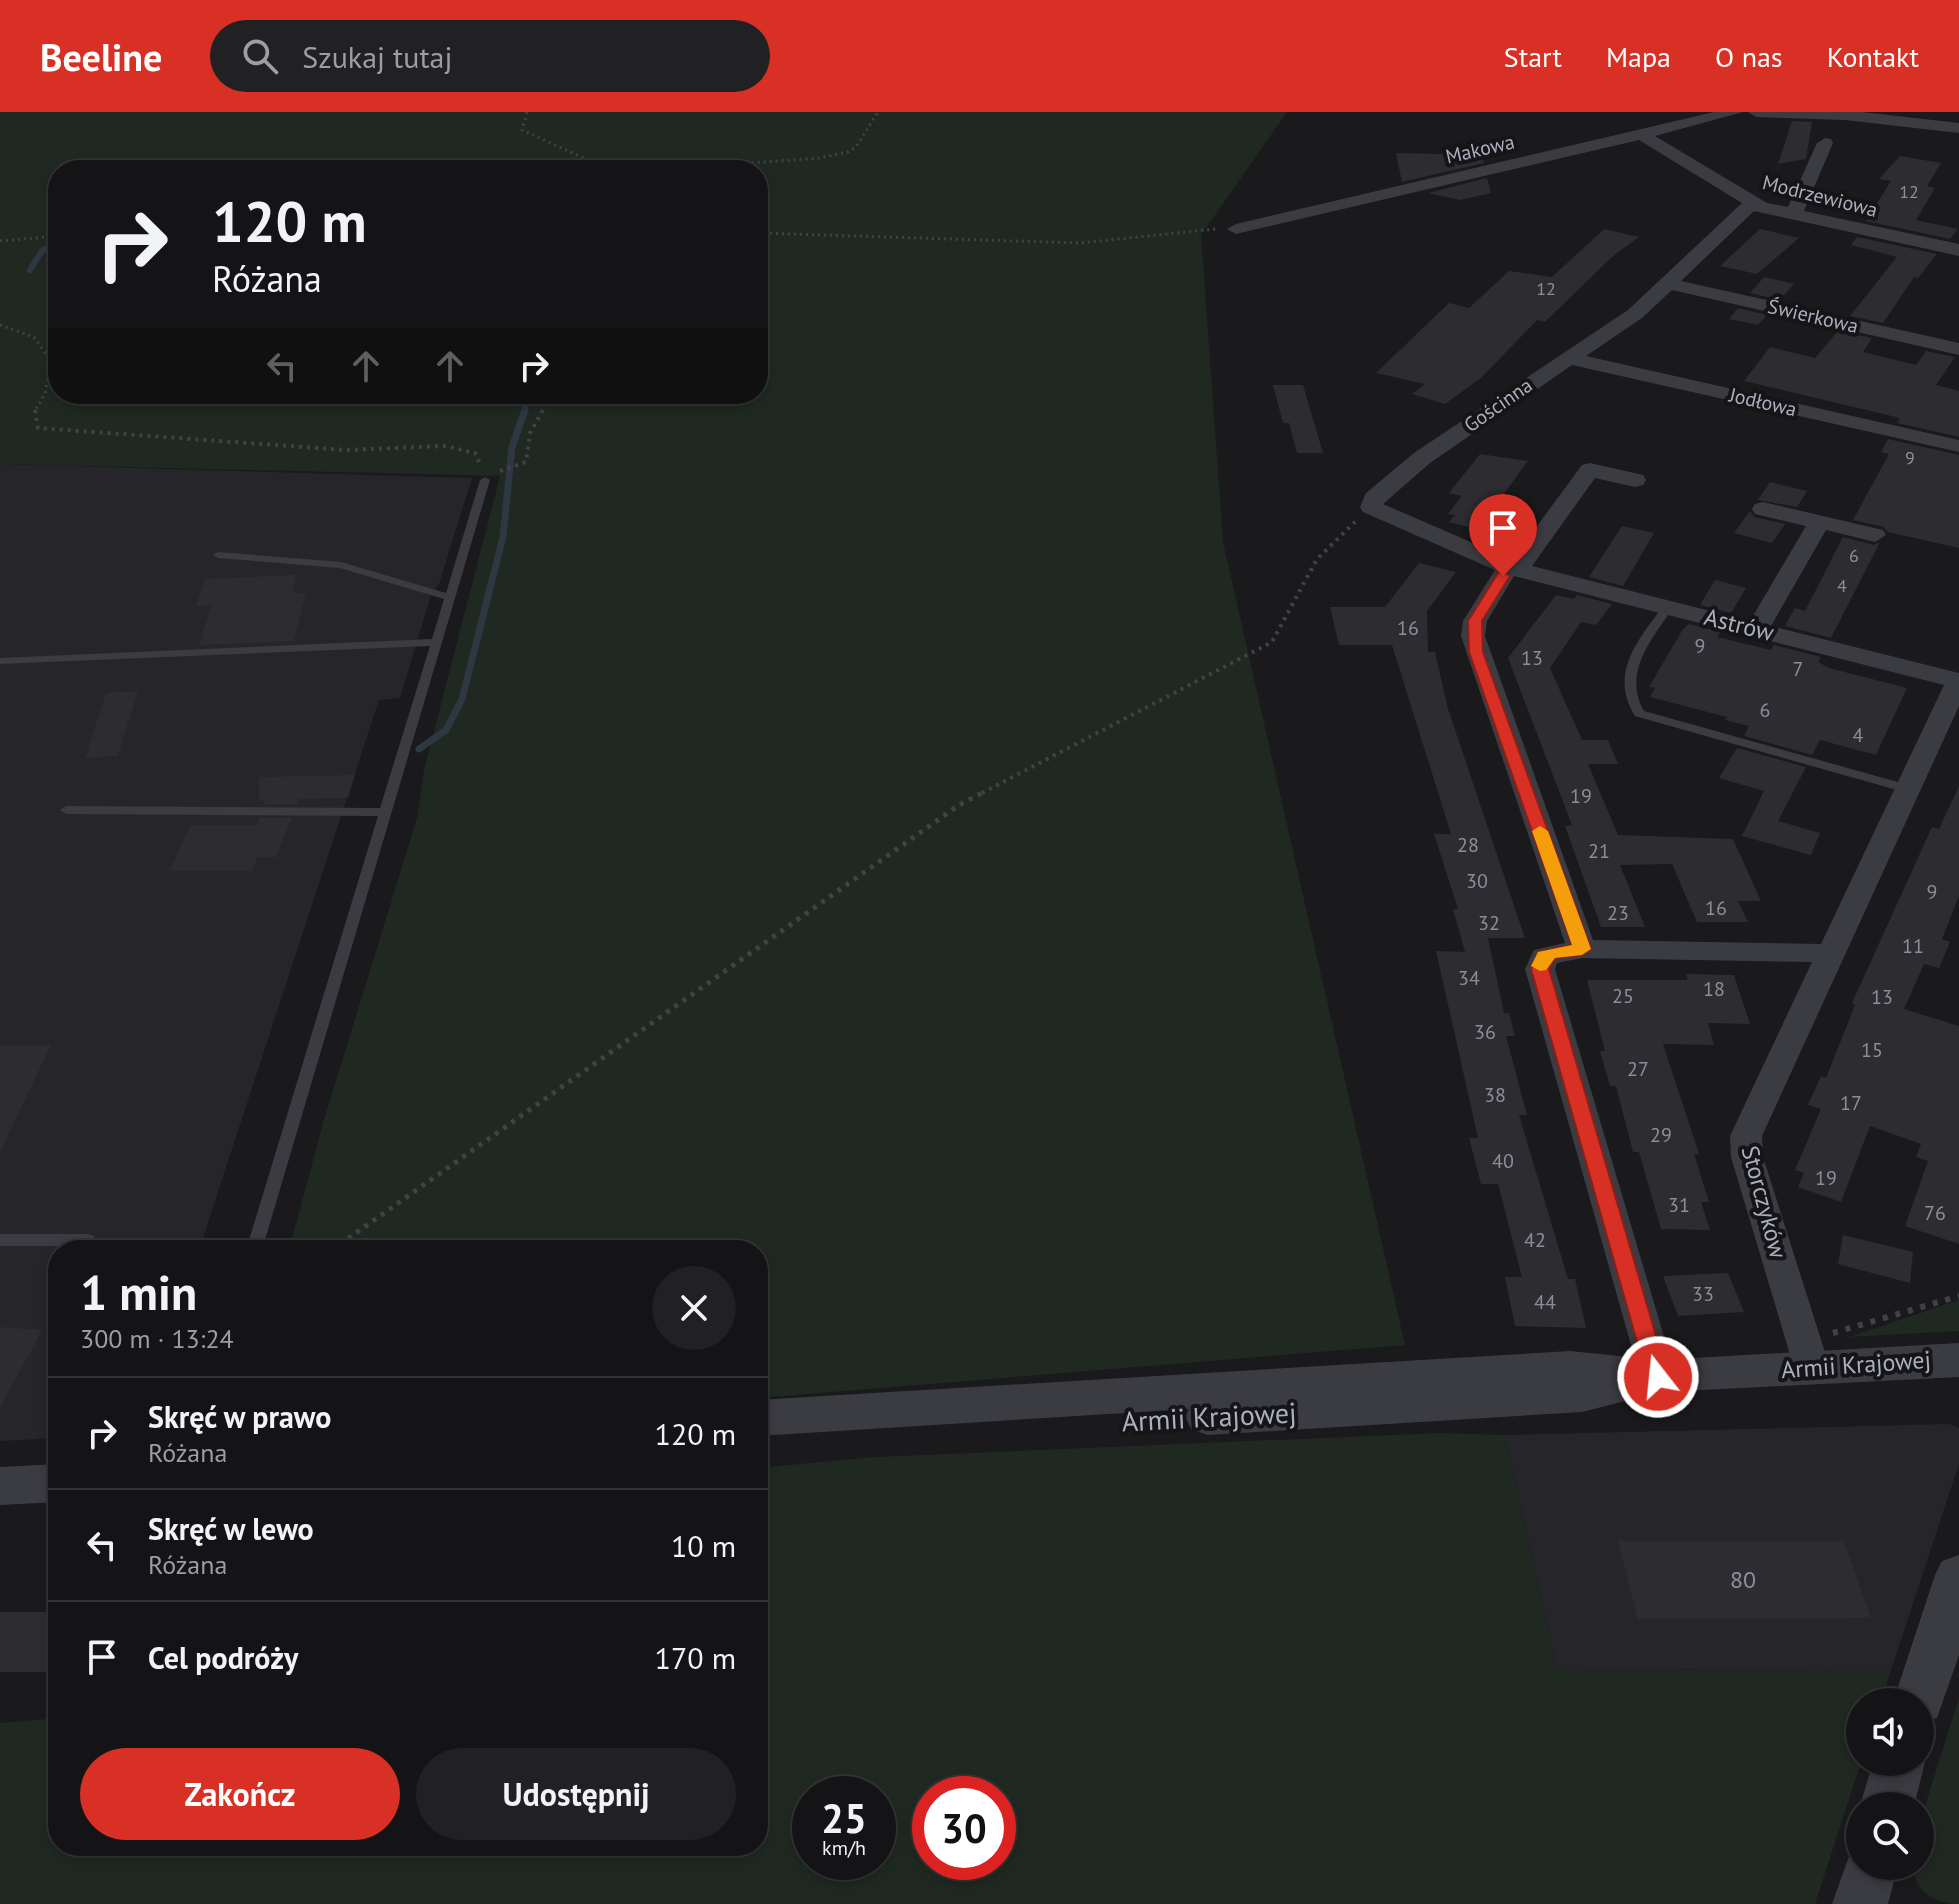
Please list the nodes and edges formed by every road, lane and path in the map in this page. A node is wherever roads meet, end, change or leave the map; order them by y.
1 (527, 112) edge
2 (878, 112) edge
3 (1640, 112) edge
4 (1735, 112) edge
5 (1756, 112) edge
6 (1845, 114) edge
7 (1959, 128) edge
8 (1648, 132) junction
9 (1825, 143) dead end
10 (589, 160) edge
11 (767, 160) edge
12 (1752, 203) junction
13 (1793, 216) junction
14 (1236, 229) joint
15 (768, 233) edge
16 (48, 237) edge
17 (0, 241) edge
18 (1959, 250) edge
19 (1667, 283) junction
20 (0, 325) edge
21 (1959, 349) edge
22 (48, 357) edge
23 (1566, 358) junction
24 (48, 378) edge
25 (545, 404) edge
26 (1959, 446) edge
27 (486, 476) junction
28 (1635, 480) dead end
29 (1371, 507) junction
30 (1763, 509) dead end
31 (1819, 522) junction
32 (1875, 535) dead end
33 (218, 555) dead end
34 (1513, 568) junction
35 (449, 597) junction
36 (1668, 607) junction
37 (1757, 629) junction
38 (435, 642) junction
39 (0, 661) edge
40 (1958, 681) edge
41 (1908, 789) junction
42 (66, 810) dead end
43 (385, 812) junction
44 (1582, 949) junction
45 (1829, 953) junction
46 (0, 1240) edge
47 (88, 1240) dead end
48 (257, 1240) edge
49 (346, 1240) edge
50 (1959, 1296) edge
51 (1808, 1355) junction
52 (1959, 1360) edge
53 (1658, 1377) junction
54 (768, 1417) edge
55 (768, 1443) edge
56 (48, 1484) edge
57 (0, 1486) edge
58 (1959, 1575) edge
59 (1923, 1688) edge
60 (1867, 1880) edge
61 (1860, 1904) edge

1 - 10 path
2 - 11 path
3 - 8 street, Modrzewiowa
4 - 8 street, Makowa
5 - 6 street
6 - 7 street
8 - 12 street, Modrzewiowa
8 - 14 street, Makowa
9 - 13 street
12 - 13 street, Modrzewiowa
12 - 19 street, Gościnna
13 - 18 street, Modrzewiowa
14 - 15 path
16 - 17 path
19 - 21 street, Świerkowa
19 - 23 street, Gościnna
20 - 22 path
23 - 26 street, Jodłowa
23 - 29 street, Gościnna
24 - 27 path
25 - 27 path
27 - 35 lane
28 - 34 street
29 - 34 street
29 - 49 path
30 - 31 street
31 - 32 street
31 - 37 street
33 - 35 lane
34 - 36 street, Astrów
34 - 44 street
35 - 38 lane
36 - 37 street, Astrów
36 - 41 lane
37 - 40 street, Astrów
38 - 39 lane
38 - 43 lane
40 - 41 street, Storczyków
41 - 45 street, Storczyków
42 - 43 lane
43 - 48 lane
44 - 45 street
44 - 53 street
45 - 51 street, Storczyków
46 - 47 lane
50 - 51 path
51 - 52 street, Armii Krajowej
51 - 53 street, Armii Krajowej
53 - 54 street, Armii Krajowej
53 - 55 street, Armii Krajowej
56 - 57 street
58 - 59 street
60 - 61 street

